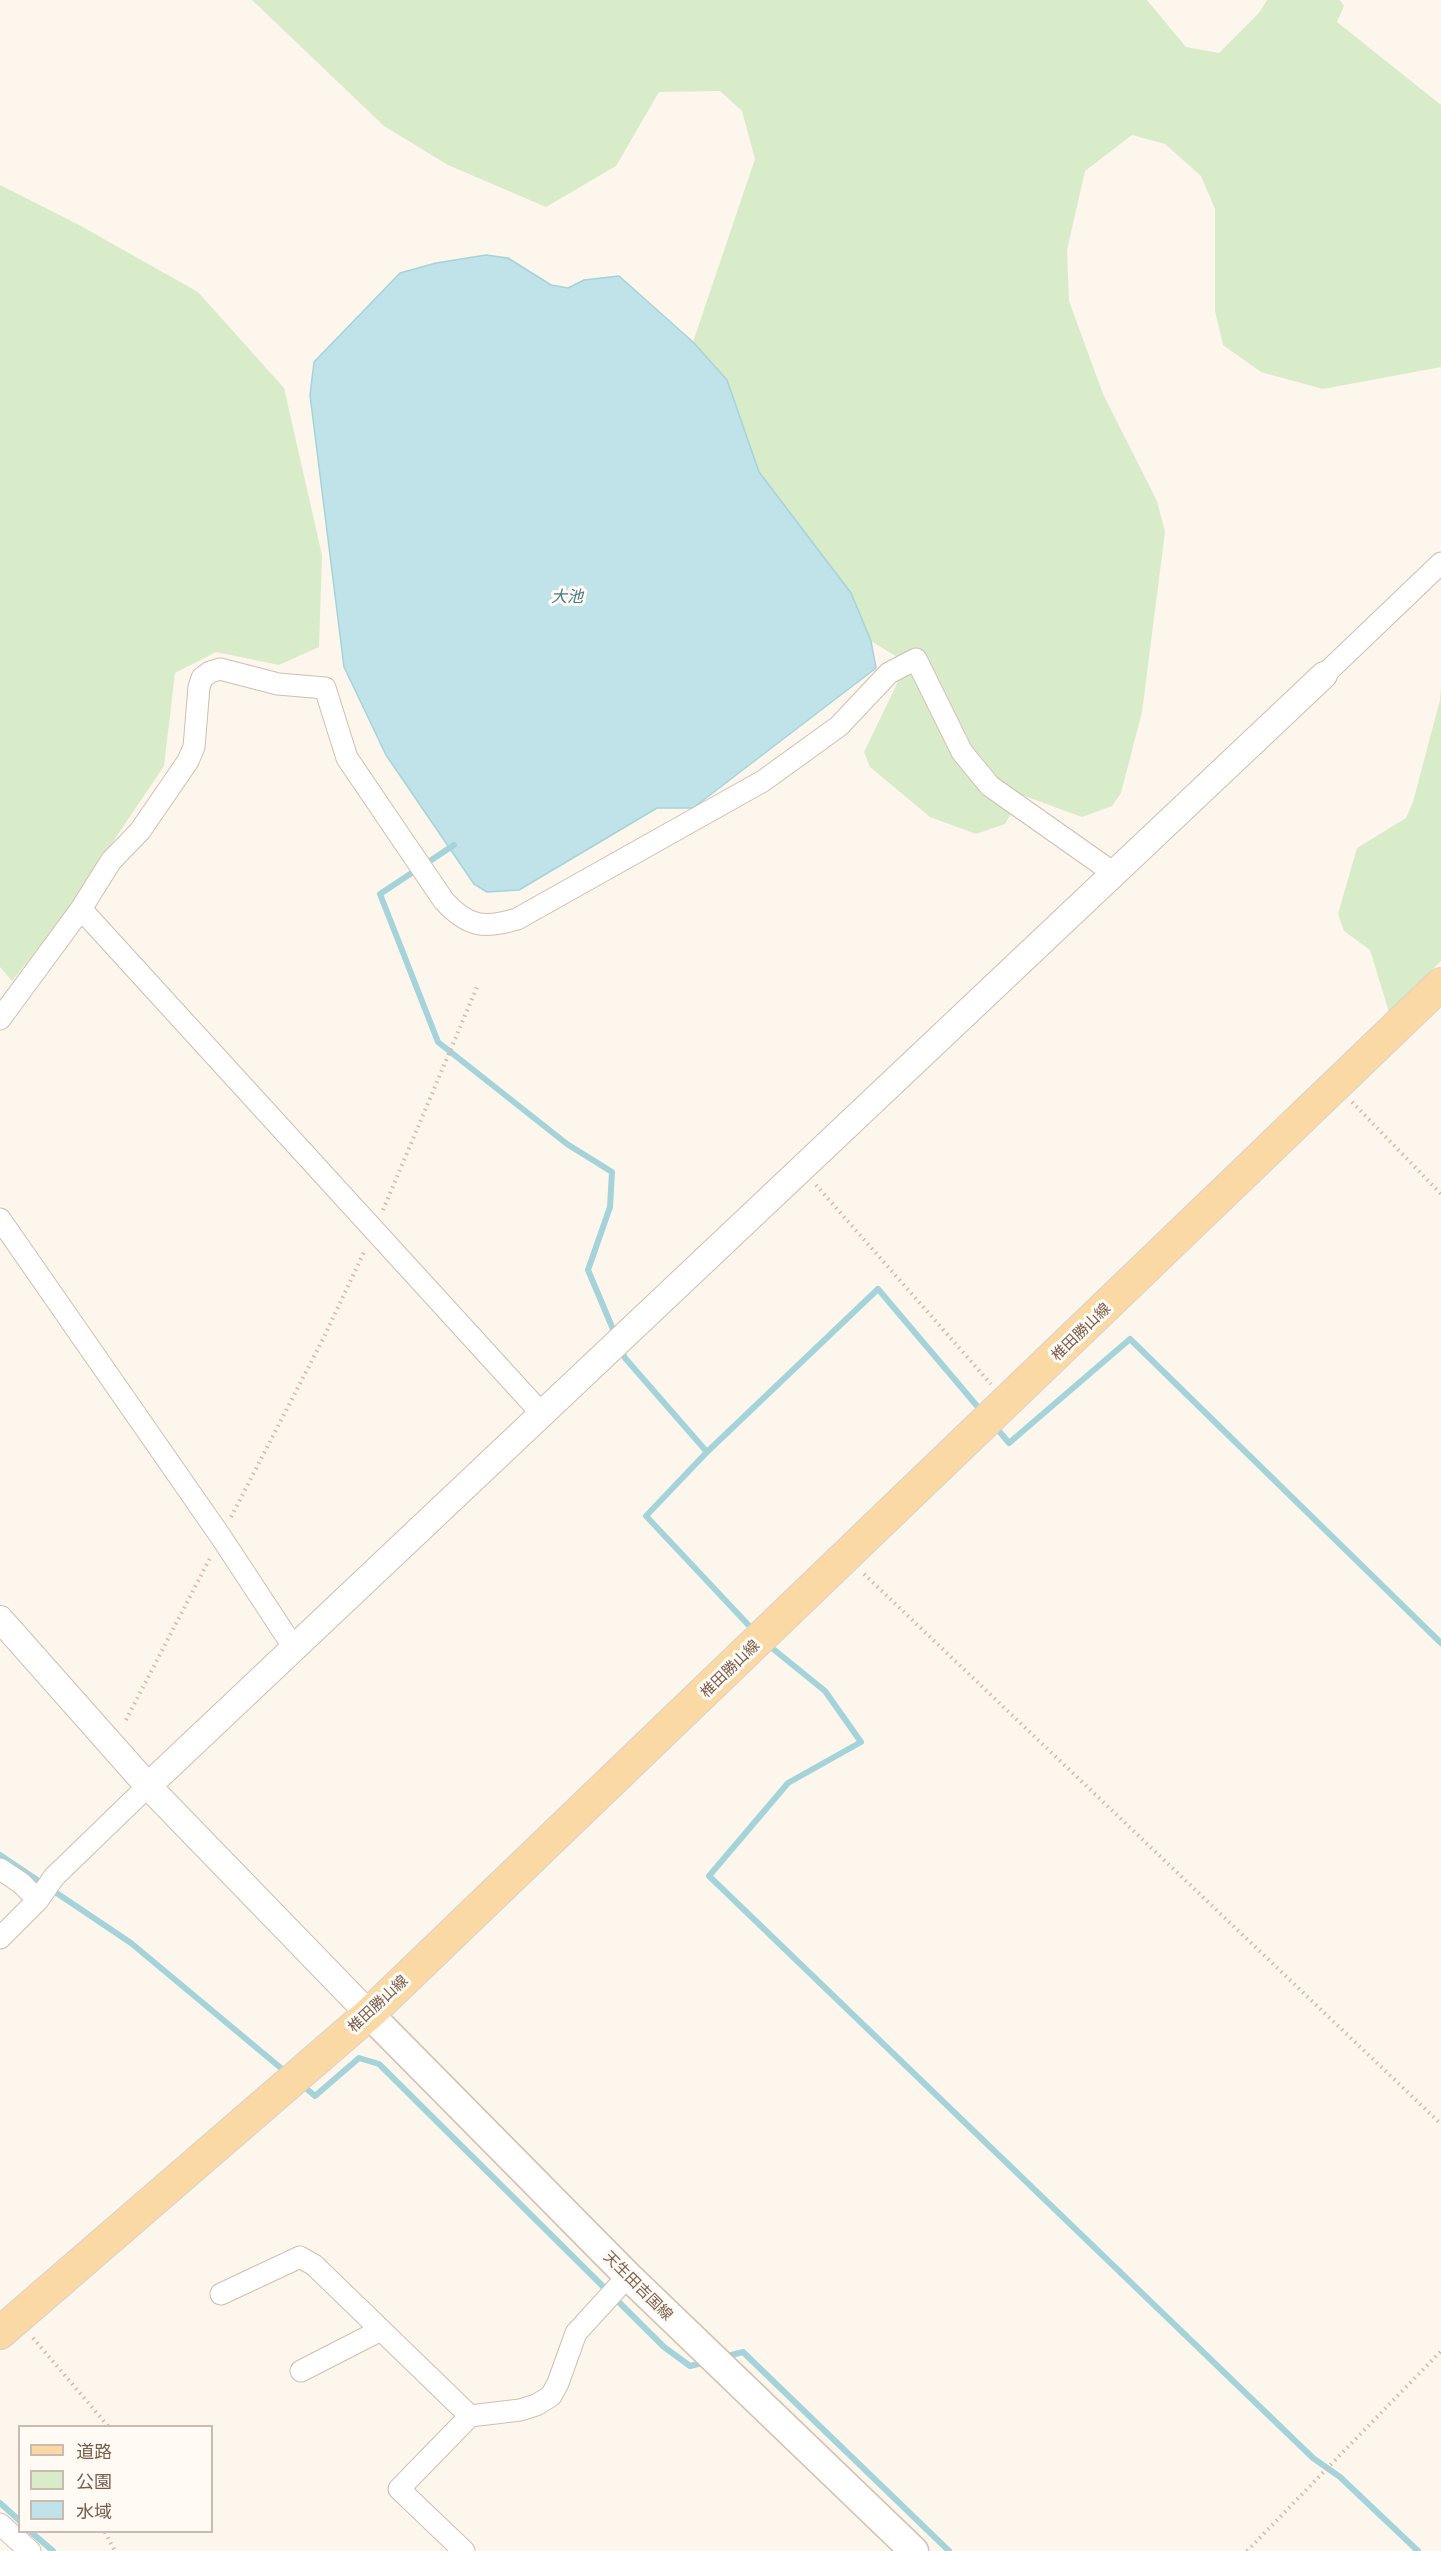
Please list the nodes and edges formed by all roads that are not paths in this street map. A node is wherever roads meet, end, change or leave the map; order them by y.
1 (1441, 563) edge
2 (1324, 675) joint
3 (1115, 874) junction
4 (81, 909) junction
5 (1441, 984) edge
6 (0, 1019) edge
7 (0, 1219) edge
8 (543, 1415) junction
9 (0, 1619) edge
10 (294, 1648) junction
11 (148, 1786) junction
12 (0, 1869) edge
13 (38, 1900) junction
14 (0, 1938) edge
15 (369, 2014) junction
16 (628, 2276) junction
17 (221, 2294) dead end
18 (9, 2326) edge
19 (381, 2330) junction
20 (301, 2371) dead end
21 (470, 2416) junction
22 (0, 2524) edge
23 (30, 2551) edge
24 (464, 2551) edge
25 (914, 2551) edge

1 - 2 street
2 - 3 street
3 - 4 street
3 - 8 street
4 - 6 street
4 - 8 street
5 - 15 main road, 椎田勝山線
7 - 10 street
8 - 10 street
9 - 11 street
10 - 11 street
11 - 13 street
11 - 15 street
12 - 13 street
13 - 14 street
15 - 16 main road, 天生田吉国線
15 - 18 main road, 椎田勝山線
16 - 21 street
16 - 25 main road, 天生田吉国線
17 - 19 street
19 - 20 street
19 - 21 street
21 - 24 street
22 - 23 street

